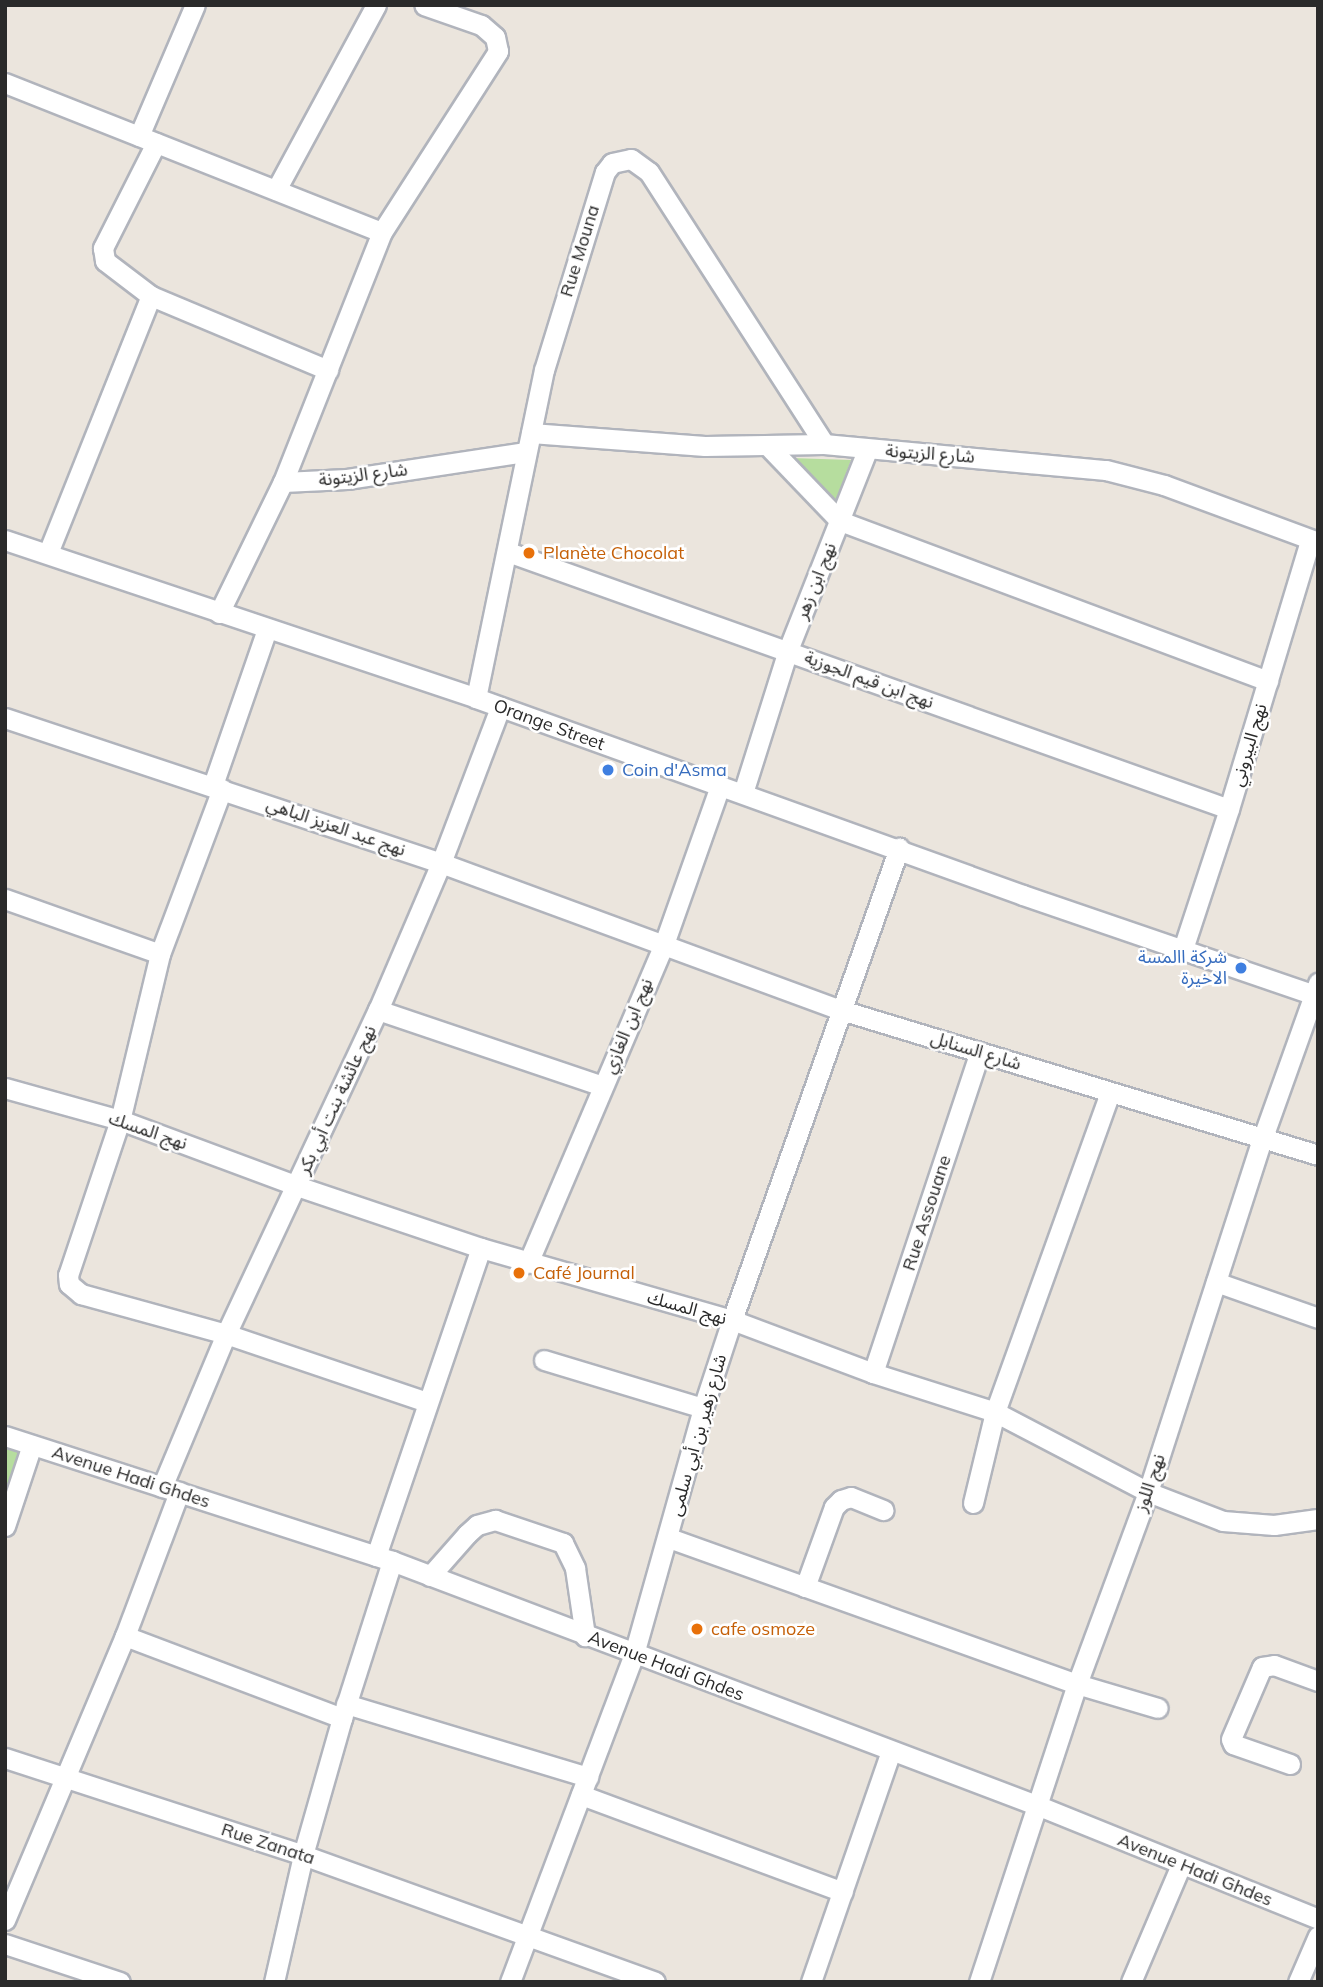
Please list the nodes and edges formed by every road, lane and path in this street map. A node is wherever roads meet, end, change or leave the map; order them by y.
1 (195, 5) edge
2 (376, 5) edge
3 (424, 5) edge
4 (5, 83) edge
5 (147, 139) junction
6 (276, 190) junction
7 (382, 232) junction
8 (151, 296) junction
9 (328, 370) junction
10 (528, 443) junction
11 (824, 444) junction
12 (768, 446) junction
13 (867, 450) junction
14 (283, 482) junction
15 (840, 521) junction
16 (1314, 541) edge
17 (9, 542) edge
18 (508, 552) junction
19 (48, 553) junction
20 (219, 613) junction
21 (267, 629) junction
22 (788, 650) junction
23 (1268, 681) junction
24 (476, 698) junction
25 (500, 708) junction
26 (5, 718) edge
27 (720, 786) junction
28 (217, 787) junction
29 (743, 793) junction
30 (1229, 809) junction
31 (899, 848) junction
32 (441, 863) junction
33 (5, 899) edge
34 (664, 944) junction
35 (1183, 950) junction
36 (160, 954) junction
37 (1316, 991) edge
38 (378, 1010) junction
39 (841, 1010) junction
40 (980, 1052) junction
41 (602, 1086) junction
42 (5, 1088) edge
43 (1110, 1093) junction
44 (120, 1120) junction
45 (1263, 1137) junction
46 (1318, 1156) edge
47 (297, 1186) junction
48 (481, 1248) junction
49 (528, 1263) junction
50 (1216, 1282) junction
51 (1318, 1318) edge
52 (732, 1320) junction
53 (226, 1334) junction
54 (544, 1360) dead end
55 (873, 1373) junction
56 (427, 1402) junction
57 (703, 1408) junction
58 (995, 1412) junction
59 (5, 1436) edge
60 (32, 1445) junction
61 (171, 1489) junction
62 (1148, 1492) junction
63 (973, 1503) dead end
64 (883, 1510) dead end
65 (1318, 1519) edge
66 (5, 1526) edge
67 (669, 1538) junction
68 (384, 1559) junction
69 (430, 1576) junction
70 (805, 1587) junction
71 (125, 1636) junction
72 (585, 1636) junction
73 (634, 1654) junction
74 (1318, 1681) edge
75 (1077, 1684) junction
76 (1158, 1708) dead end
77 (344, 1711) junction
78 (891, 1751) junction
79 (5, 1758) edge
80 (1290, 1764) dead end
81 (66, 1779) junction
82 (585, 1786) junction
83 (1039, 1807) junction
84 (303, 1855) junction
85 (1181, 1865) junction
86 (843, 1892) junction
87 (1318, 1919) edge
88 (5, 1920) edge
89 (528, 1935) junction
90 (1318, 1936) edge
91 (5, 1944) edge
92 (120, 1982) edge
93 (274, 1982) edge
94 (510, 1982) edge
95 (655, 1982) edge
96 (811, 1982) edge
97 (979, 1982) edge
98 (1131, 1982) edge
99 (1298, 1982) edge

1 - 5 street
2 - 6 street
3 - 7 street
4 - 5 street
5 - 6 street
5 - 8 street
6 - 7 street
7 - 9 street
8 - 9 street
8 - 19 street
9 - 14 street
10 - 11 street, Rue Mouna
10 - 12 street, شارع الزيتونة
10 - 14 street, شارع الزيتونة
10 - 18 street, Rue Mouna
11 - 12 street, شارع الزيتونة
11 - 13 street, شارع الزيتونة
12 - 15 street
13 - 15 street, نهج ابن زهر
13 - 16 street, شارع الزيتونة
14 - 20 street
15 - 22 street, نهج ابن زهر
15 - 23 street
16 - 23 street, نهج البيروني
17 - 19 street, Orange Street
18 - 22 street, نهج ابن قيم الجوزية
18 - 24 street, Rue Mouna
19 - 20 street, Orange Street
20 - 21 street, Orange Street
21 - 24 street, Orange Street
21 - 28 street
22 - 29 street, نهج ابن زهر
22 - 30 street, نهج ابن قيم الجوزية
23 - 30 street, نهج البيروني
24 - 25 street, Orange Street
25 - 27 street, Orange Street
25 - 32 street, نهج عائشة بنت أبي بكر
26 - 28 street, نهج عبد العزيز الباهي
27 - 29 street, Orange Street
27 - 34 street, نهج ابن الغازي
28 - 32 street, نهج عبد العزيز الباهي
28 - 36 street
29 - 31 street, Orange Street
30 - 35 street, نهج البيروني
31 - 35 street, Orange Street
31 - 39 street, شارع زهير بن أبي سلمى
32 - 34 street, نهج عبد العزيز الباهي
32 - 38 street, نهج عائشة بنت أبي بكر
33 - 36 street
34 - 39 street, شارع السنابل
34 - 41 street, نهج ابن الغازي
35 - 37 street, Orange Street
36 - 44 street
37 - 45 street, نهج اللوز
38 - 41 street
38 - 47 street, نهج عائشة بنت أبي بكر
39 - 40 street, شارع السنابل
39 - 52 street, شارع زهير بن أبي سلمى
40 - 43 street, شارع السنابل
40 - 55 street, Rue Assouane
41 - 49 street, نهج ابن الغازي
42 - 44 street, نهج المسك
43 - 45 street, شارع السنابل
43 - 58 street
44 - 47 street, نهج المسك
44 - 53 street
45 - 46 street, شارع السنابل
45 - 50 street, نهج اللوز
47 - 48 street, نهج المسك
47 - 53 street, نهج عائشة بنت أبي بكر
48 - 49 street, نهج المسك
48 - 56 street
49 - 52 street, نهج المسك
50 - 51 street
50 - 62 street, نهج اللوز
52 - 55 street, نهج المسك
52 - 57 street, شارع زهير بن أبي سلمى
53 - 56 street
53 - 61 street, نهج عائشة بنت أبي بكر
54 - 57 street
55 - 58 street, نهج المسك
56 - 68 street
57 - 67 street, شارع زهير بن أبي سلمى
58 - 62 street, نهج المسك
58 - 63 street
59 - 60 street, Avenue Hadi Ghdes
60 - 61 street, Avenue Hadi Ghdes
60 - 66 street
61 - 68 street, Avenue Hadi Ghdes
61 - 71 street, نهج عائشة بنت أبي بكر
62 - 65 street, نهج المسك
62 - 75 street, نهج اللوز
64 - 70 street
67 - 70 street
67 - 73 street, شارع زهير بن أبي سلمى
68 - 69 street, Avenue Hadi Ghdes
68 - 77 street
69 - 72 street, Avenue Hadi Ghdes
69 - 72 street
70 - 75 street
71 - 77 street
71 - 81 street, نهج عائشة بنت أبي بكر
72 - 73 street, Avenue Hadi Ghdes
73 - 78 street, Avenue Hadi Ghdes
73 - 82 street, شارع زهير بن أبي سلمى
74 - 80 street
75 - 76 street
75 - 83 street, نهج اللوز
77 - 82 street
77 - 84 street
78 - 83 street, Avenue Hadi Ghdes
78 - 86 street
79 - 81 street, Rue Zanata
81 - 84 street, Rue Zanata
81 - 88 street, نهج عائشة بنت أبي بكر
82 - 86 street
82 - 89 street, شارع زهير بن أبي سلمى
83 - 85 street, Avenue Hadi Ghdes
83 - 97 street, نهج اللوز
84 - 89 street, Rue Zanata
84 - 93 street
85 - 87 street, Avenue Hadi Ghdes
85 - 98 street
86 - 96 street
89 - 94 street, شارع زهير بن أبي سلمى
89 - 95 street, Rue Zanata
90 - 99 street
91 - 92 street

